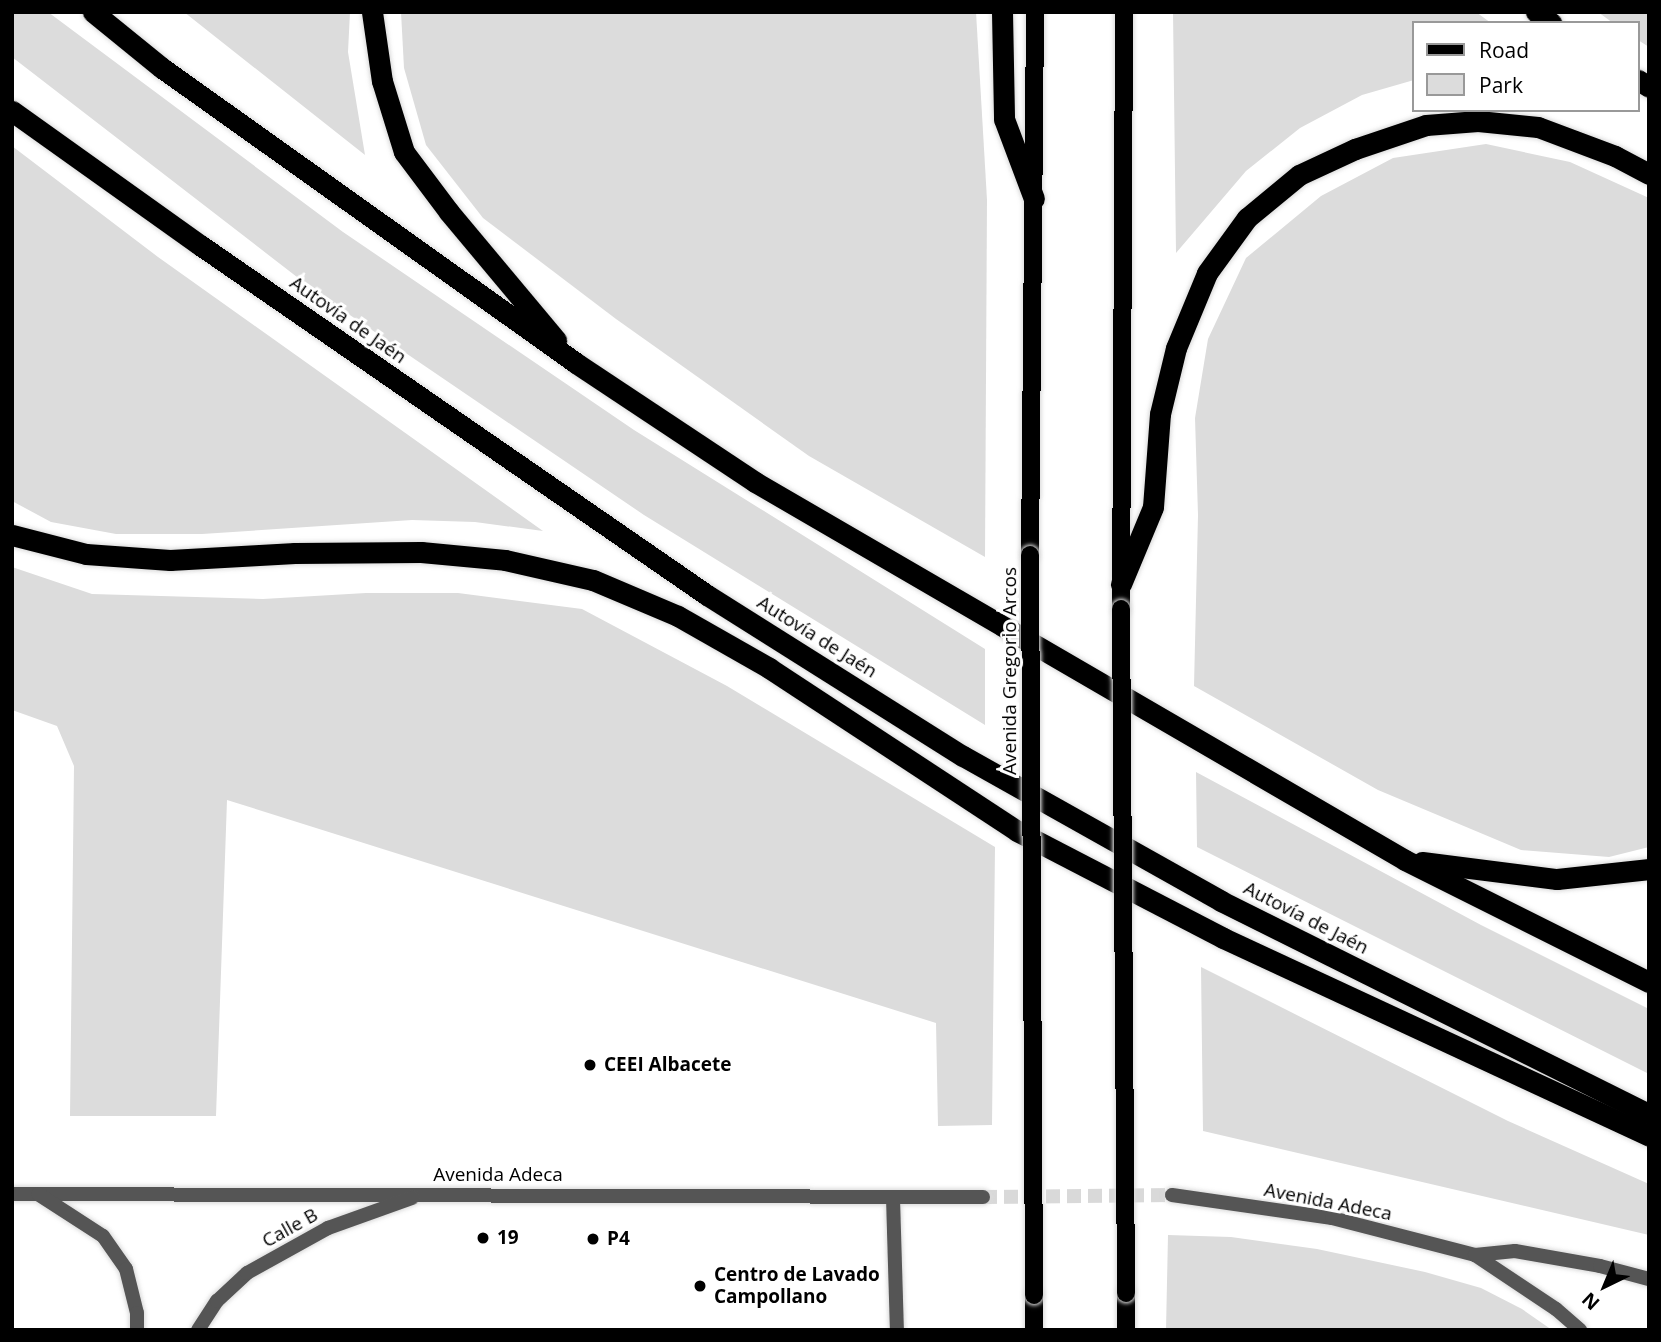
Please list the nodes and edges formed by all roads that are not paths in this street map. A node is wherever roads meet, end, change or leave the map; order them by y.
1 (93, 12) edge
2 (372, 12) edge
3 (1002, 12) edge
4 (1035, 12) edge
5 (1124, 12) edge
6 (12, 111) edge
7 (1649, 174) edge
8 (1034, 199) junction
9 (576, 363) junction
10 (12, 535) edge
11 (1121, 584) junction
12 (1405, 860) junction
13 (1649, 869) edge
14 (1649, 982) edge
15 (1649, 1114) edge
16 (1649, 1136) edge
17 (17, 1194) edge
18 (423, 1194) junction
19 (1172, 1195) tunnel mouth
20 (983, 1197) tunnel mouth
21 (893, 1198) junction
22 (1475, 1255) junction
23 (1649, 1279) edge
24 (137, 1330) edge
25 (198, 1330) edge
26 (897, 1330) edge
27 (1034, 1330) edge
28 (1126, 1330) edge
29 (1580, 1330) edge

1 - 9 highway
2 - 9 highway
3 - 8 highway
4 - 8 main road, Avenida Gregorio Arcos
5 - 11 main road
6 - 15 highway, Autovía de Jaén
7 - 11 highway
8 - 27 main road, Avenida Gregorio Arcos, bridge
9 - 12 highway
10 - 16 highway
11 - 28 main road, bridge
12 - 13 highway
12 - 14 highway
17 - 18 street, Avenida Adeca
17 - 24 street
18 - 21 street, Avenida Adeca
18 - 25 street, Calle B
19 - 22 street, Avenida Adeca
20 - 21 street, Avenida Adeca
21 - 26 street
22 - 23 street, Avenida Adeca
22 - 29 street, Avenida Adeca

